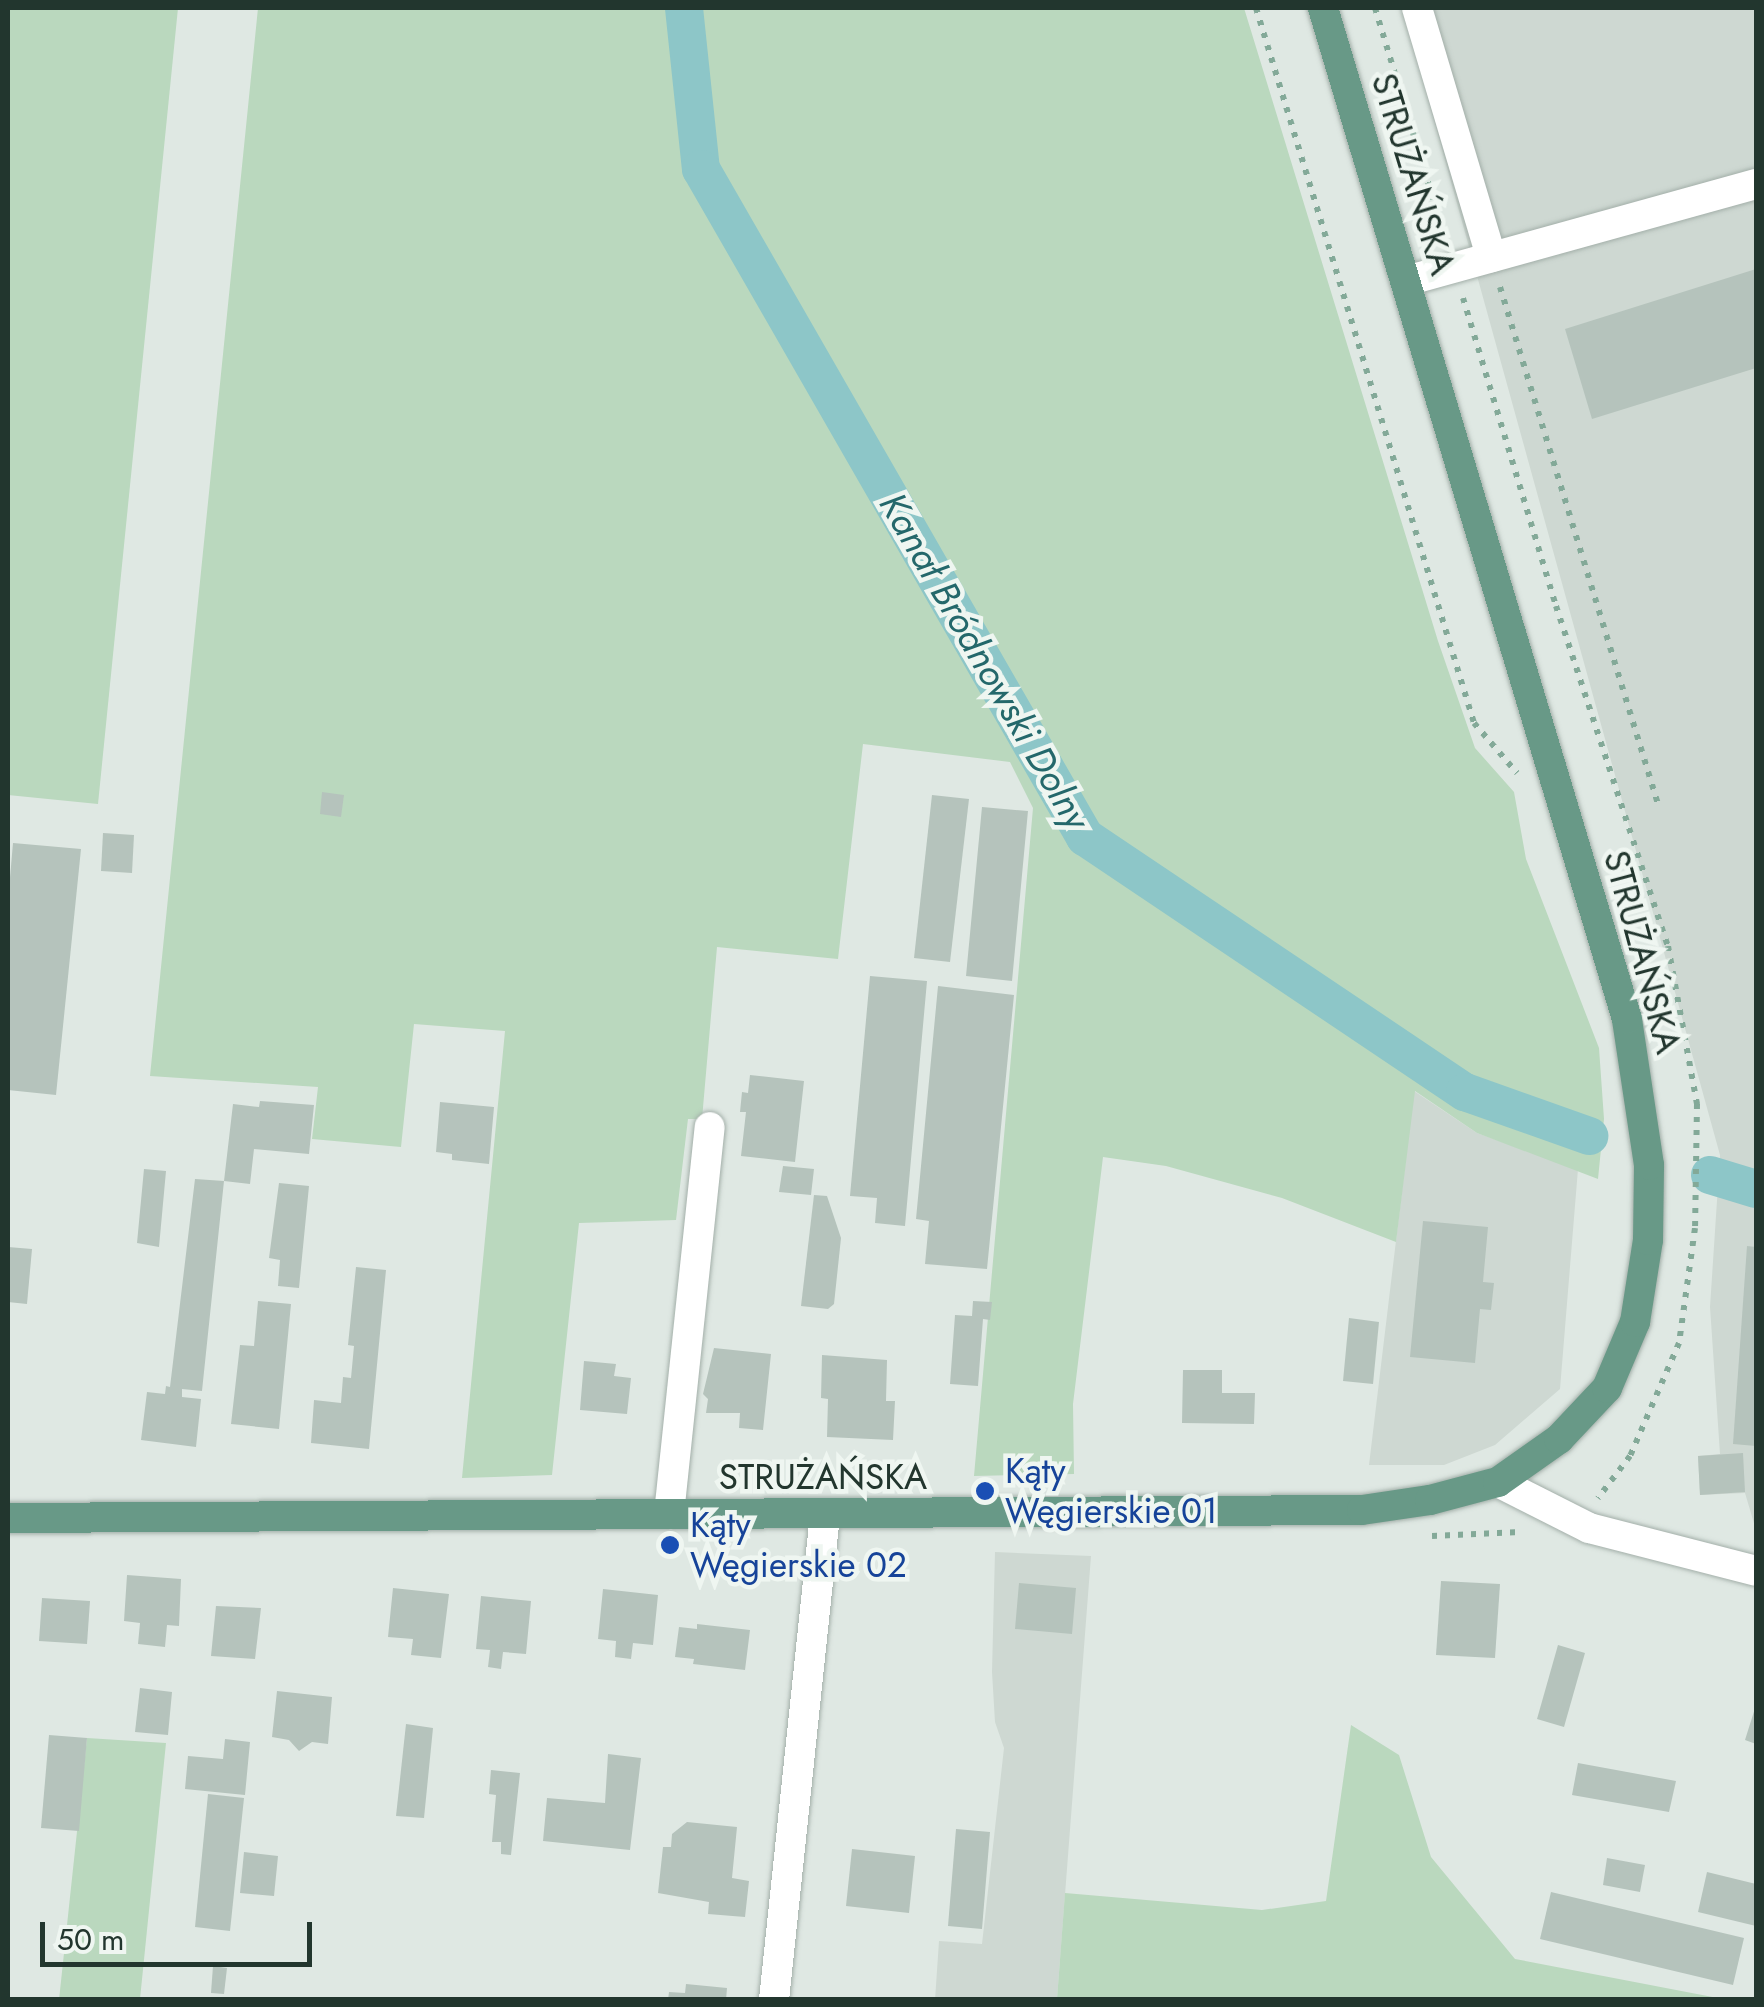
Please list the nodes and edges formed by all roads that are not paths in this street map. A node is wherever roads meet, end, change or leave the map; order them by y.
1 (1323, 8) edge
2 (1417, 8) edge
3 (1756, 184) edge
4 (1490, 257) junction
5 (1406, 280) junction
6 (710, 1128) dead end
7 (1498, 1482) junction
8 (670, 1514) junction
9 (825, 1514) junction
10 (8, 1518) edge
11 (1756, 1571) edge
12 (774, 2000) edge

1 - 5 main road, STRUŻAŃSKA
2 - 4 street
3 - 4 street
4 - 5 street
5 - 7 main road, STRUŻAŃSKA
6 - 8 street
7 - 9 main road, STRUŻAŃSKA
7 - 11 street
8 - 9 main road, STRUŻAŃSKA
8 - 10 main road, STRUŻAŃSKA
9 - 12 street

